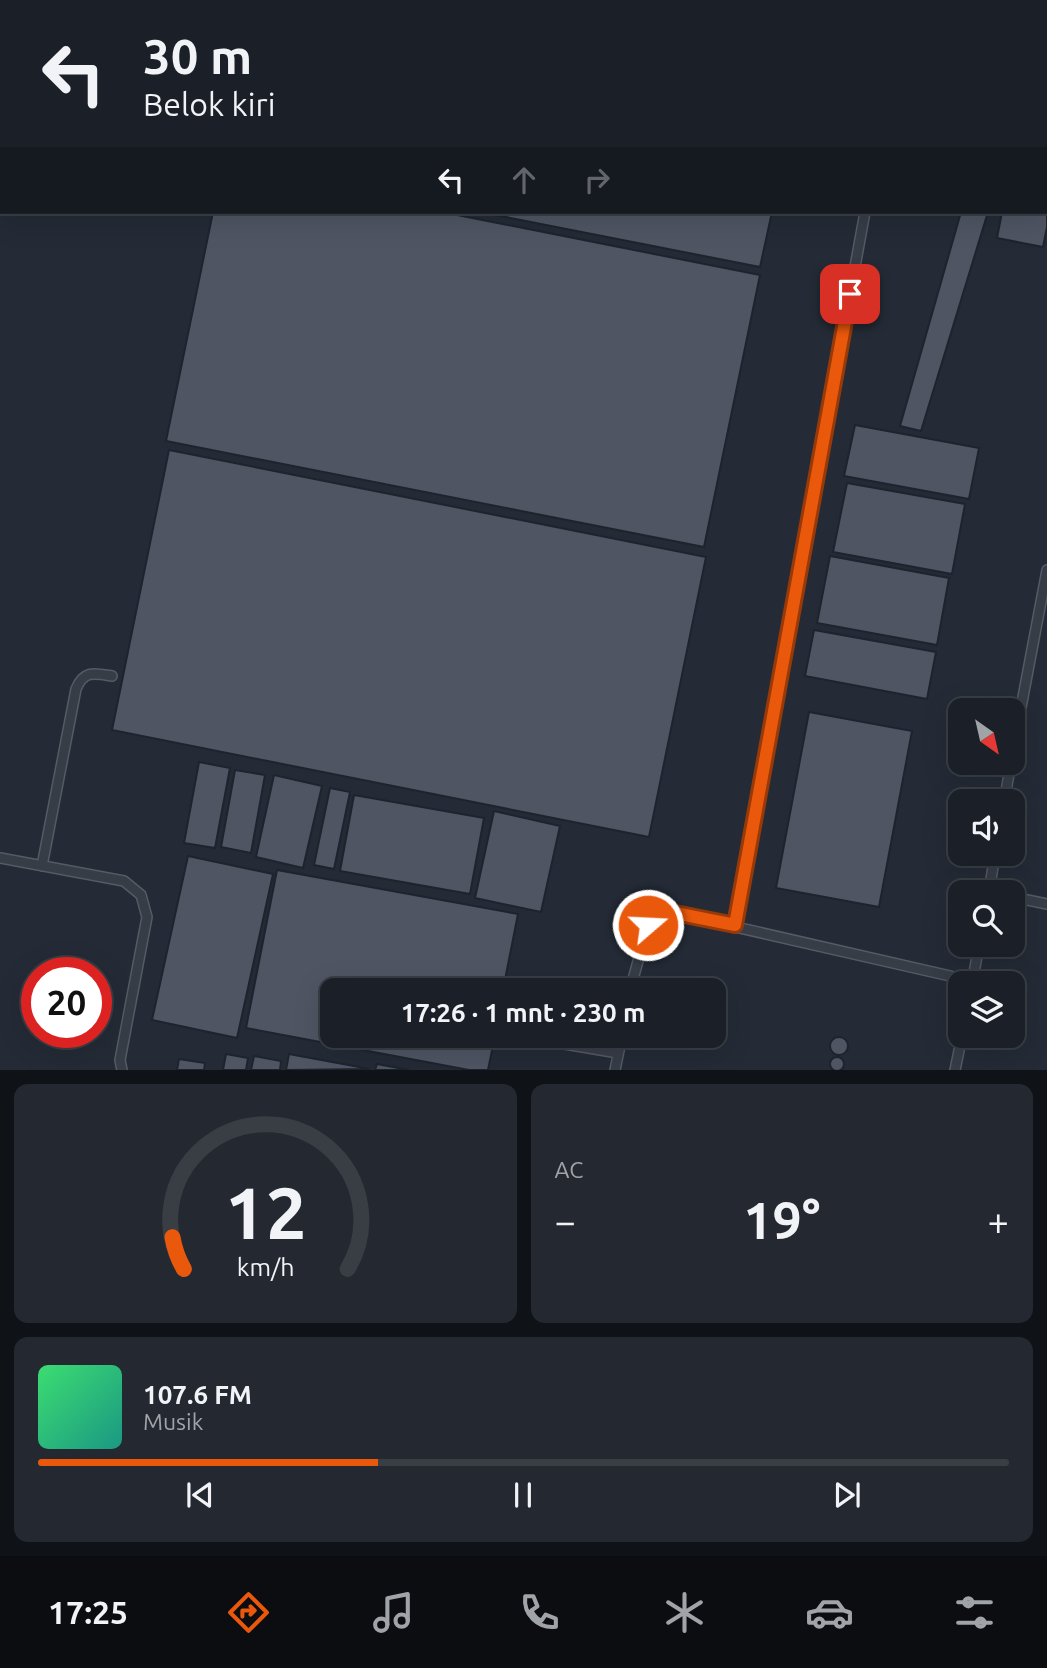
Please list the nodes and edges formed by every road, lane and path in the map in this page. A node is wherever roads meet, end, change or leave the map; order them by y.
1 (865, 214) edge
2 (1047, 570) edge
3 (112, 676) dead end
4 (1023, 698) edge
5 (0, 859) edge
6 (42, 866) junction
7 (1025, 899) edge
8 (1047, 904) edge
9 (735, 925) junction
10 (948, 977) edge
11 (633, 978) edge
12 (588, 1048) edge
13 (619, 1048) edge
14 (959, 1048) edge
15 (618, 1053) junction
16 (122, 1069) edge
17 (615, 1069) edge
18 (955, 1069) edge

1 - 9 lane
2 - 4 lane
3 - 6 lane
5 - 6 lane
6 - 16 lane
7 - 8 lane
9 - 10 lane
9 - 11 lane
12 - 15 lane
13 - 15 lane
14 - 18 lane
15 - 17 lane

